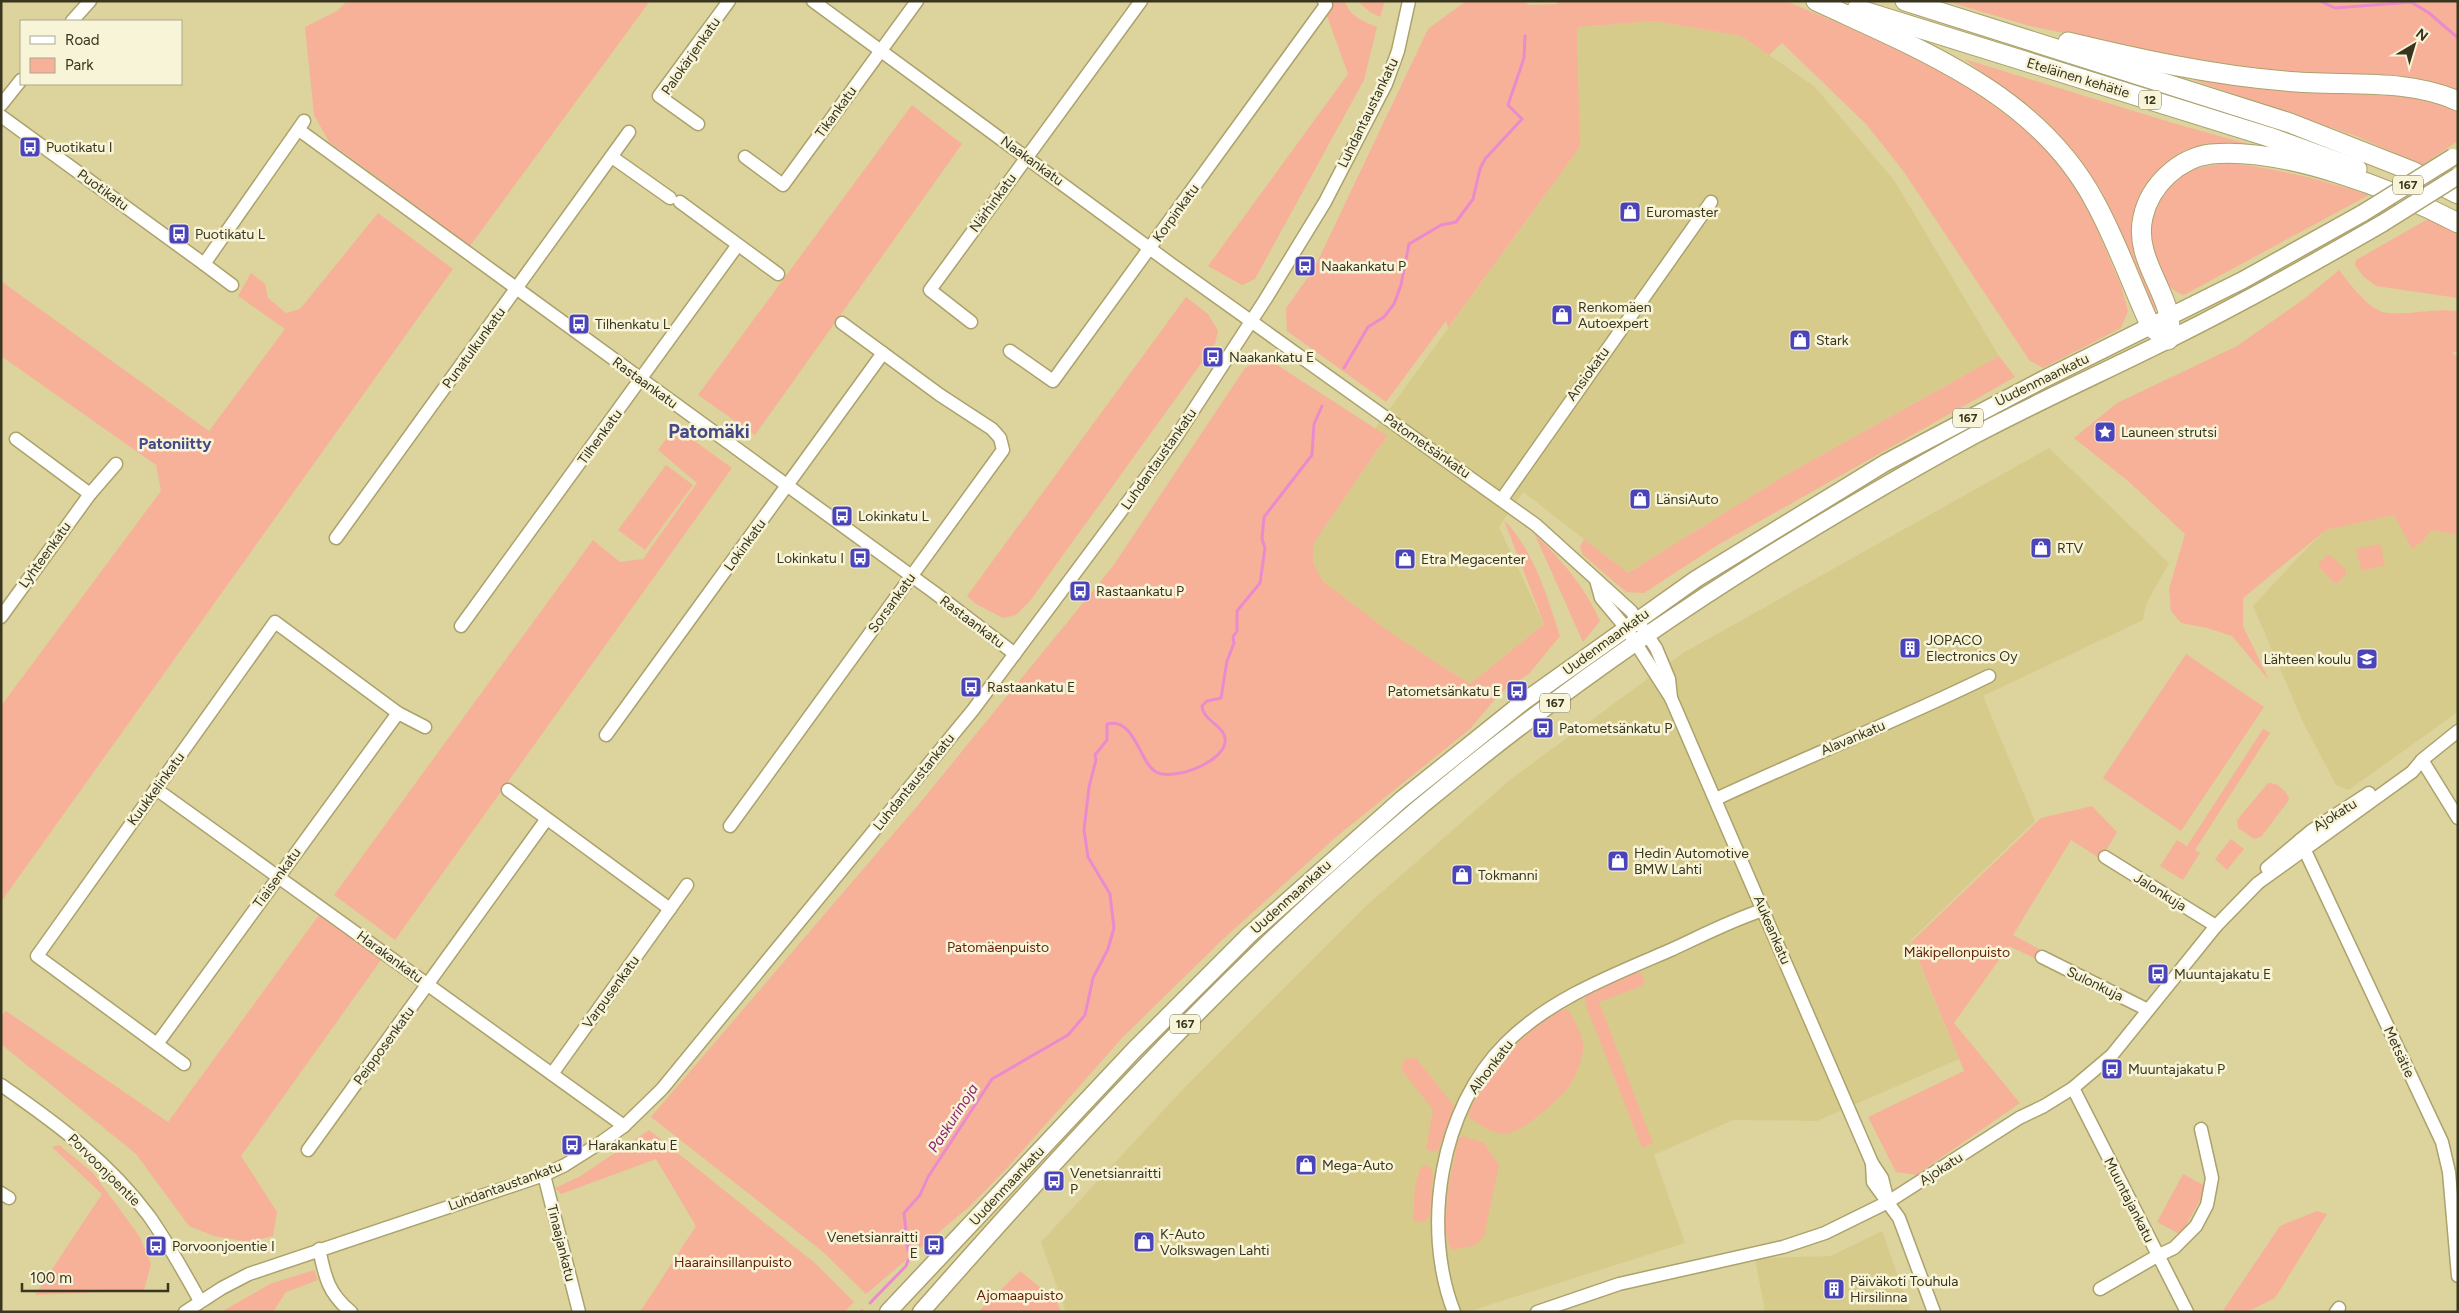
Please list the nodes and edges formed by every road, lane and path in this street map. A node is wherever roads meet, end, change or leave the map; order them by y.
1 (90, 1) edge
2 (729, 1) edge
3 (813, 1) edge
4 (917, 1) edge
5 (1141, 1) edge
6 (1324, 1) edge
7 (1409, 1) edge
8 (1816, 1) edge
9 (1835, 1) edge
10 (1905, 1) edge
11 (1931, 1) edge
12 (73, 20) edge
13 (880, 52) junction
14 (20, 81) edge
15 (2458, 101) edge
16 (1, 105) edge
17 (1, 116) edge
18 (698, 124) dead end
19 (629, 132) dead end
20 (2455, 155) edge
21 (612, 157) junction
22 (745, 157) dead end
23 (1027, 158) junction
24 (2458, 176) edge
25 (2458, 194) edge
26 (1711, 202) dead end
27 (2458, 216) edge
28 (2458, 223) edge
29 (737, 246) junction
30 (1150, 248) junction
31 (204, 264) junction
32 (778, 274) dead end
33 (232, 285) dead end
34 (517, 289) junction
35 (2171, 317) junction
36 (1252, 320) junction
37 (971, 322) dead end
38 (842, 323) dead end
39 (2151, 327) junction
40 (2168, 340) junction
41 (1010, 351) dead end
42 (883, 353) junction
43 (642, 380) junction
44 (16, 439) dead end
45 (116, 464) dead end
46 (788, 486) junction
47 (90, 494) junction
48 (1502, 499) junction
49 (336, 538) dead end
50 (912, 576) junction
51 (1, 617) edge
52 (1631, 624) junction
53 (461, 626) dead end
54 (1642, 640) junction
55 (1015, 654) junction
56 (1990, 676) dead end
57 (398, 713) junction
58 (425, 728) dead end
59 (2458, 731) edge
60 (606, 735) dead end
61 (2422, 760) junction
62 (156, 789) junction
63 (508, 790) dead end
64 (1716, 799) junction
65 (2458, 818) edge
66 (546, 820) junction
67 (730, 826) dead end
68 (2302, 845) junction
69 (2105, 857) dead end
70 (278, 877) junction
71 (687, 885) dead end
72 (670, 909) junction
73 (1764, 910) junction
74 (2216, 926) junction
75 (2042, 957) dead end
76 (428, 985) junction
77 (2148, 1010) junction
78 (157, 1044) junction
79 (184, 1064) dead end
80 (552, 1074) junction
81 (1, 1085) edge
82 (2073, 1088) junction
83 (624, 1126) junction
84 (2201, 1130) dead end
85 (308, 1150) dead end
86 (544, 1175) junction
87 (1888, 1202) junction
88 (319, 1249) junction
89 (2157, 1256) junction
90 (2458, 1276) edge
91 (2100, 1288) dead end
92 (200, 1301) junction
93 (185, 1312) edge
94 (351, 1312) edge
95 (578, 1312) edge
96 (888, 1312) edge
97 (921, 1312) edge
98 (1454, 1312) edge
99 (1537, 1312) edge
100 (1934, 1312) edge
101 (2186, 1312) edge

1 - 12 street
2 - 18 street, Palokärjenkatu
3 - 13 street, Naakankatu
4 - 13 street, Tikankatu
5 - 23 street, Närhinkatu
6 - 30 street, Korpinkatu
7 - 36 street, Luhdantaustankatu
8 - 39 highway
9 - 27 highway, Eteläinen kehätie / 12
10 - 25 highway, Eteläinen kehätie / 12
11 - 15 highway
13 - 22 street, Tikankatu
13 - 23 street, Naakankatu
14 - 16 street
17 - 31 street, Puotikatu
19 - 21 street, Punatulkunkatu
20 - 35 main road, Uudenmaankatu / 167, bridge
21 - 29 street
21 - 34 street, Punatulkunkatu
23 - 30 street, Naakankatu
23 - 37 street, Närhinkatu
24 - 40 main road, Uudenmaankatu, bridge
26 - 48 street, Ansiokatu
28 - 35 highway
29 - 32 street
29 - 43 street, Tilhenkatu
30 - 36 street, Naakankatu
30 - 41 street, Korpinkatu
31 - 33 street, Puotikatu
31 - 34 street, Rastaankatu
34 - 43 street, Rastaankatu
34 - 49 street, Punatulkunkatu
35 - 39 main road, Uudenmaankatu / 167
35 - 40 highway
36 - 48 street, Patometsänkatu
36 - 55 street, Luhdantaustankatu
38 - 42 street
39 - 40 highway
39 - 52 main road, Uudenmaankatu / 167
40 - 54 main road, Uudenmaankatu / 167
42 - 46 street, Lokinkatu
42 - 50 street, Sorsankatu
43 - 46 street, Rastaankatu
43 - 53 street, Tilhenkatu
44 - 47 street
45 - 47 street, Lyhteenkatu
46 - 50 street, Rastaankatu
46 - 60 street, Lokinkatu
47 - 51 street, Lyhteenkatu
48 - 52 street, Patometsänkatu
50 - 55 street, Rastaankatu
50 - 67 street, Sorsankatu
52 - 54 street, Patometsänkatu
52 - 96 main road, Uudenmaankatu / 167
54 - 64 street, Aukeankatu
54 - 97 main road, Uudenmaankatu / 167
55 - 83 street, Luhdantaustankatu
56 - 64 street, Alavankatu
57 - 58 street
57 - 62 street, Kuukkelinkatu
57 - 70 street, Tiaisenkatu
59 - 61 street, Ajokatu
61 - 65 street
61 - 68 street, Ajokatu
62 - 70 street, Harakankatu
62 - 78 street, Kuukkelinkatu
63 - 66 street
64 - 73 street, Aukeankatu
66 - 72 street
66 - 76 street, Peipposenkatu
68 - 74 street, Ajokatu
68 - 90 street, Metsätie
69 - 74 street, Jalonkuja
70 - 76 street, Harakankatu
70 - 78 street, Tiaisenkatu
71 - 72 street, Varpusenkatu
72 - 80 street, Varpusenkatu
73 - 87 street, Aukeankatu
73 - 98 street, Alhonkatu
74 - 77 street, Ajokatu
75 - 77 street, Sulonkuja
76 - 80 street, Harakankatu
76 - 85 street, Peipposenkatu
77 - 82 street, Ajokatu
78 - 79 street
80 - 83 street, Harakankatu
81 - 92 street, Porvoonjoentie
82 - 87 street, Ajokatu
82 - 89 street, Muuntajankatu
83 - 86 street, Luhdantaustankatu
84 - 89 street
86 - 88 street, Luhdantaustankatu
86 - 95 street, Tinaajankatu
87 - 99 street, Ajokatu
87 - 100 street, Aukeankatu
88 - 92 street, Luhdantaustankatu
88 - 94 street
89 - 91 street
89 - 101 street, Muuntajankatu
92 - 93 street, Luhdantaustankatu

